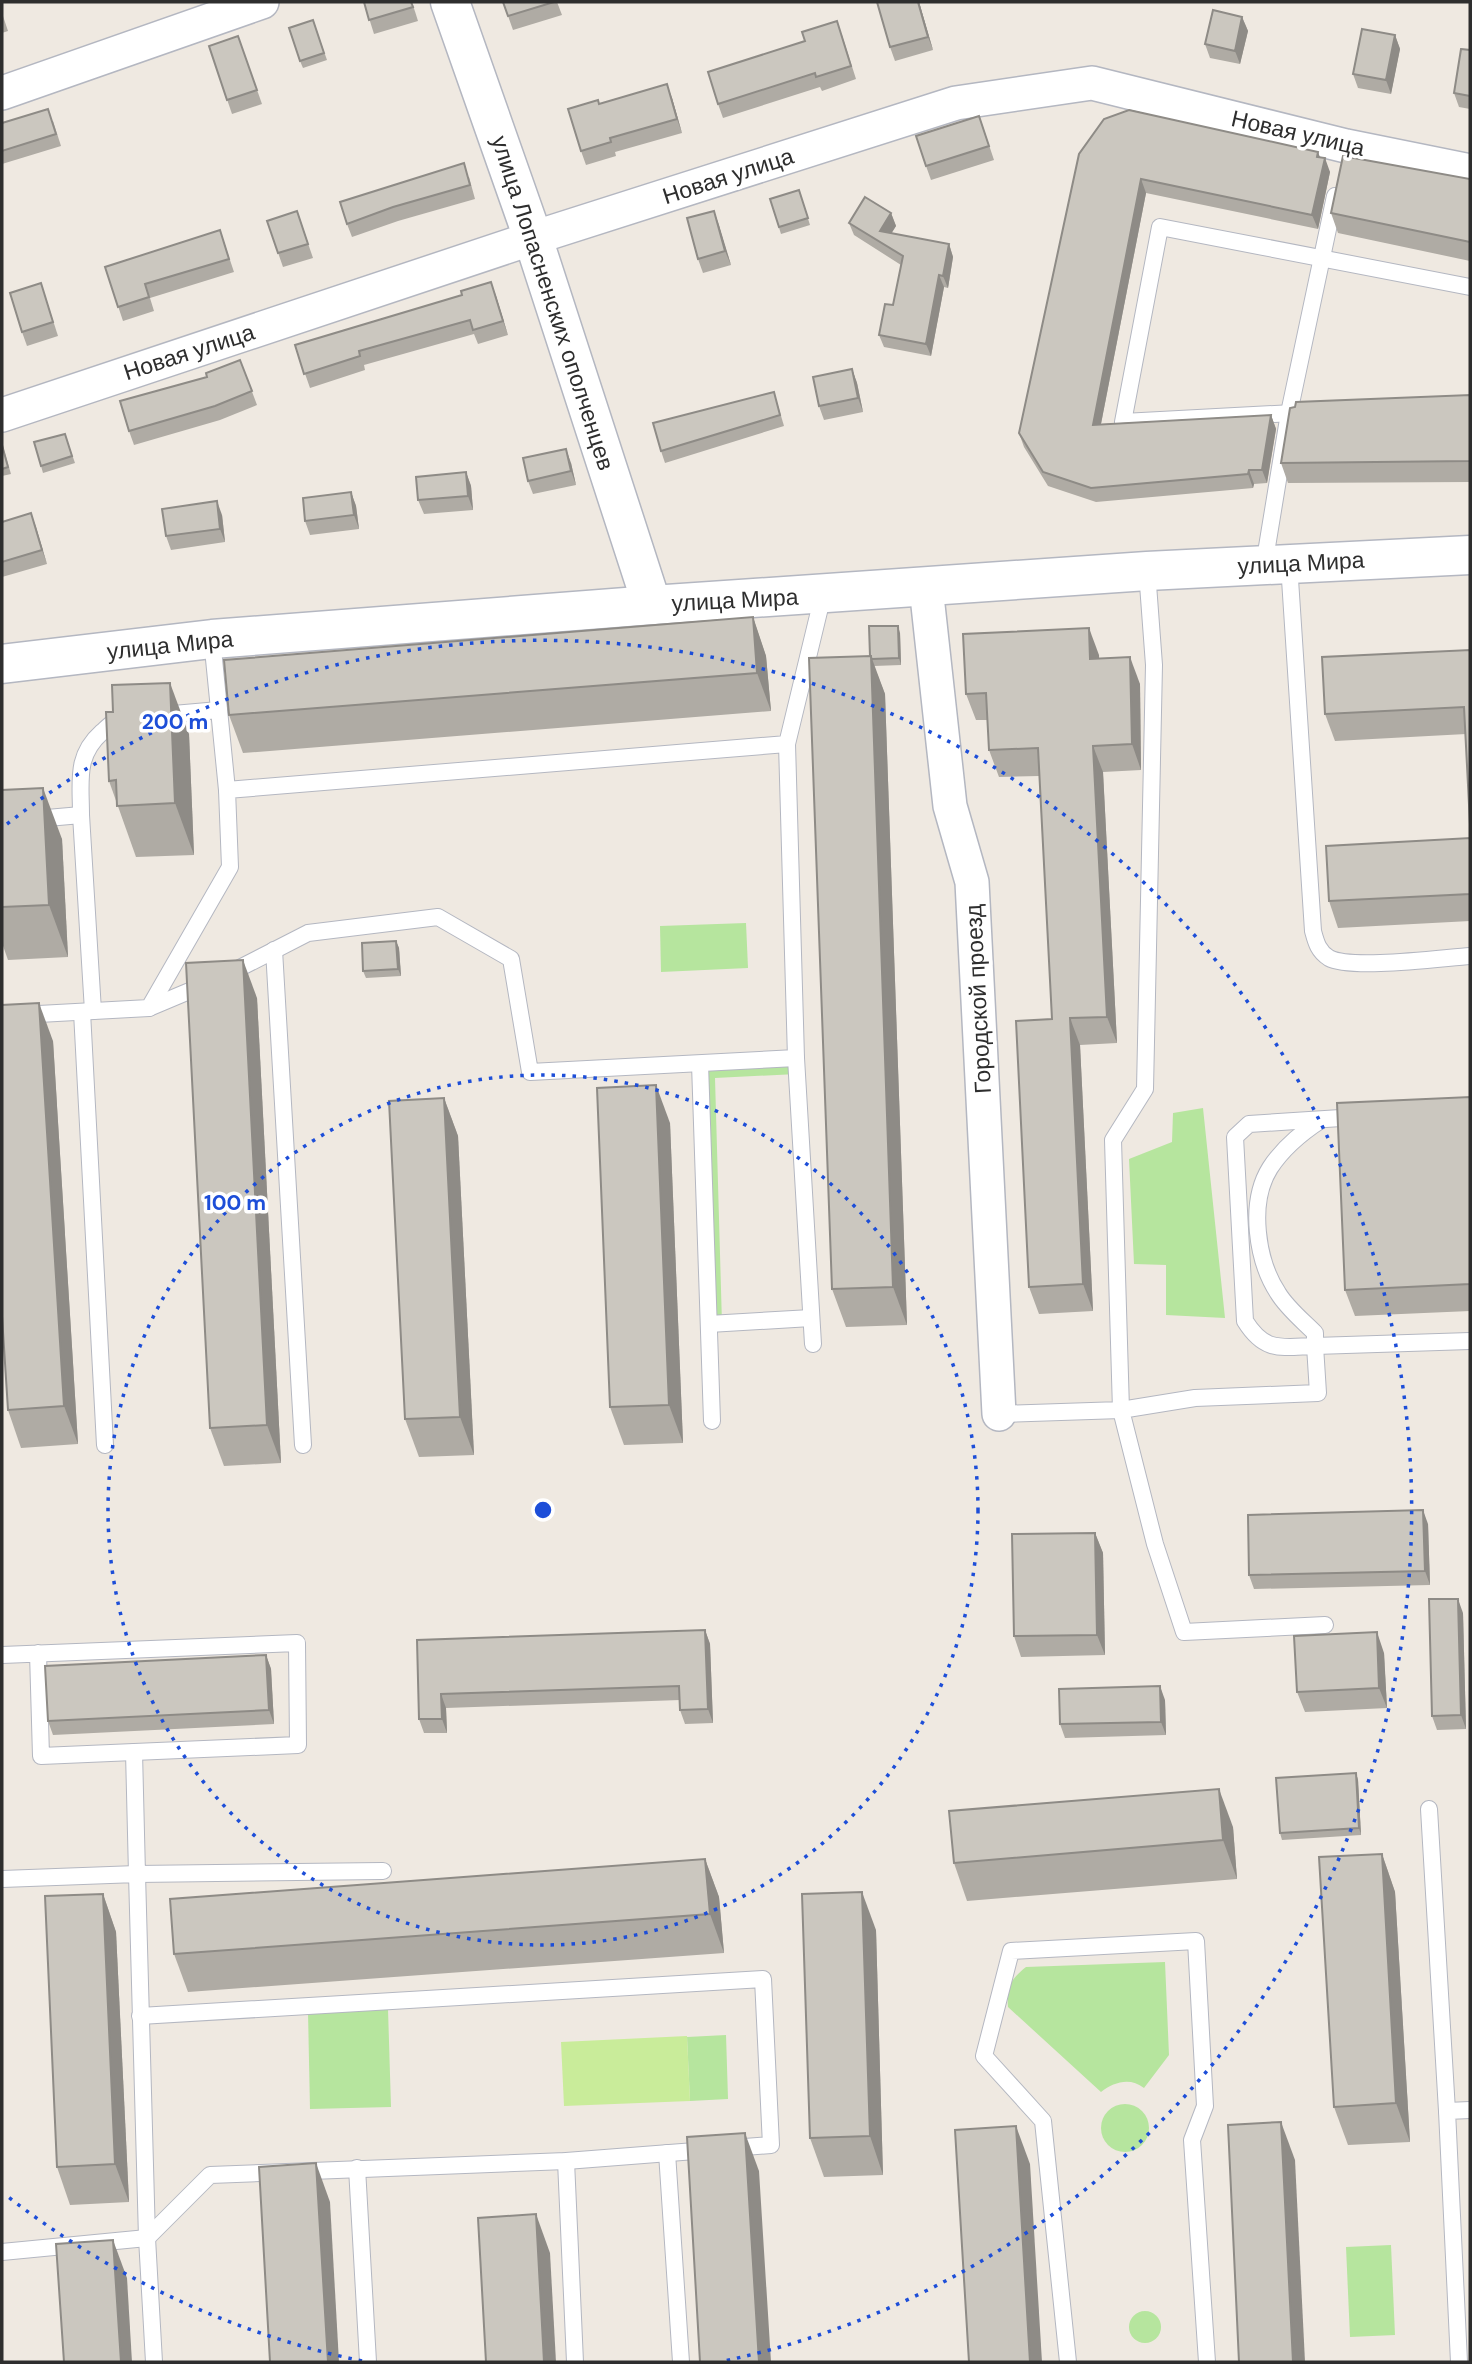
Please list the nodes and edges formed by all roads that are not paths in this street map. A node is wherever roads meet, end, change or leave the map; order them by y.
1 (262, 2) edge
2 (450, 2) edge
3 (2, 93) edge
4 (1470, 171) edge
5 (1338, 184) edge
6 (533, 238) junction
7 (1322, 260) junction
8 (1470, 287) edge
9 (1331, 411) edge
10 (1289, 413) junction
11 (2, 415) edge
12 (1470, 555) edge
13 (1277, 564) junction
14 (1147, 570) junction
15 (926, 587) junction
16 (823, 595) junction
17 (652, 605) junction
18 (212, 639) junction
19 (2, 664) edge
20 (219, 710) junction
21 (787, 744) junction
22 (227, 790) junction
23 (81, 815) junction
24 (2, 822) edge
25 (274, 950) junction
26 (1470, 956) edge
27 (149, 1007) junction
28 (87, 1012) junction
29 (2, 1016) edge
30 (796, 1058) junction
31 (700, 1064) junction
32 (1376, 1116) edge
33 (1321, 1119) junction
34 (811, 1318) junction
35 (709, 1324) junction
36 (1470, 1341) edge
37 (813, 1344) dead end
38 (1315, 1346) junction
39 (1121, 1410) junction
40 (999, 1414) joint
41 (712, 1421) dead end
42 (105, 1445) dead end
43 (303, 1445) dead end
44 (1325, 1625) dead end
45 (38, 1653) junction
46 (2, 1654) edge
47 (134, 1752) junction
48 (1429, 1809) dead end
49 (383, 1871) dead end
50 (136, 1874) junction
51 (2, 1879) edge
52 (140, 2015) junction
53 (1470, 2110) edge
54 (1447, 2111) junction
55 (667, 2153) junction
56 (565, 2161) junction
57 (357, 2168) junction
58 (147, 2238) junction
59 (2, 2252) edge
60 (154, 2362) edge
61 (368, 2362) edge
62 (575, 2362) edge
63 (681, 2362) edge
64 (1068, 2362) edge
65 (1207, 2362) edge
66 (1459, 2362) edge

1 - 3 street
2 - 6 street, улица Лопасненских ополченцев
4 - 6 street, Новая улица
5 - 7 lane
6 - 11 street, Новая улица
6 - 17 street, улица Лопасненских ополченцев
7 - 8 lane
7 - 10 lane
7 - 10 lane
9 - 10 lane
10 - 13 lane
12 - 13 street, улица Мира
13 - 14 street, улица Мира
13 - 26 lane
14 - 15 street, улица Мира
14 - 39 lane
15 - 16 street, улица Мира
15 - 40 street, Городской проезд
16 - 17 street, улица Мира
16 - 21 lane
17 - 18 street, улица Мира
18 - 19 street, улица Мира
18 - 20 lane
20 - 22 lane
20 - 23 lane
21 - 22 lane
21 - 30 lane
22 - 27 lane
23 - 24 lane
23 - 28 lane
25 - 27 lane
25 - 31 lane
25 - 43 lane
27 - 28 lane
28 - 29 lane
28 - 42 lane
30 - 31 lane
30 - 34 lane
31 - 35 lane
32 - 33 lane
33 - 38 lane
33 - 38 lane
34 - 35 lane
34 - 37 lane
35 - 41 lane
36 - 38 lane
38 - 39 lane
39 - 40 lane
39 - 44 lane
45 - 46 lane
45 - 47 lane
45 - 47 lane
47 - 50 lane
48 - 54 lane
49 - 50 lane
50 - 51 lane
50 - 52 lane
52 - 55 lane
52 - 58 lane
53 - 54 lane
54 - 66 lane
55 - 56 lane
55 - 63 lane
56 - 57 lane
56 - 62 lane
57 - 58 lane
57 - 61 lane
58 - 59 lane
58 - 60 lane
64 - 65 lane

